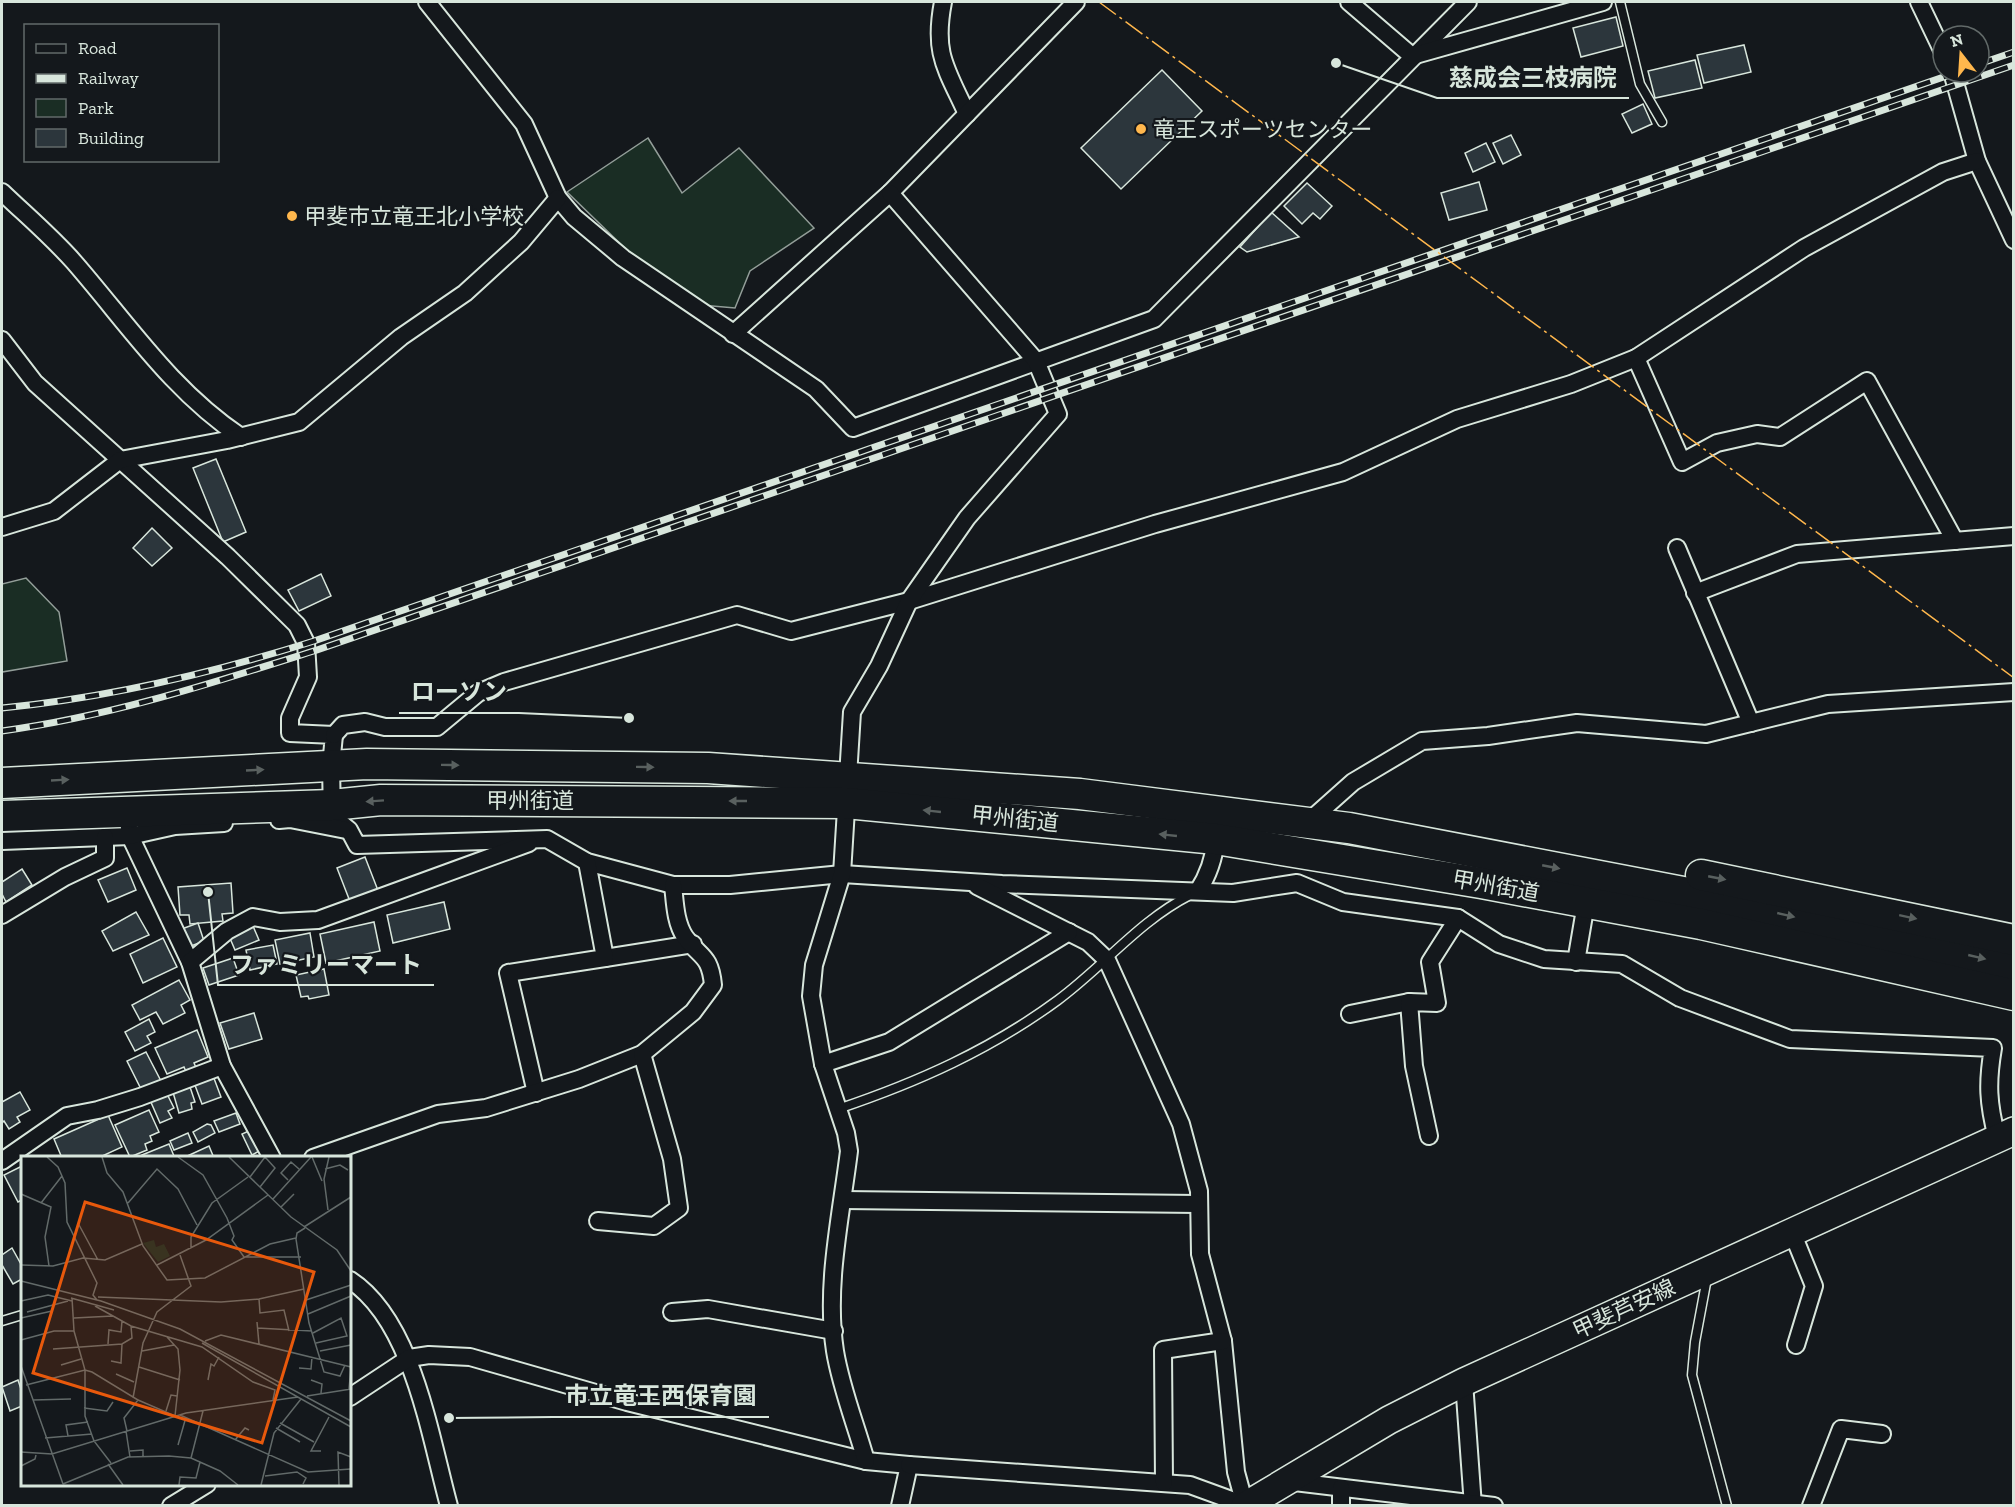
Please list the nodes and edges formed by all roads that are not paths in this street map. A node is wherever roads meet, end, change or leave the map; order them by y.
1 (427, 2) edge
2 (943, 2) edge
3 (1076, 2) edge
4 (1350, 2) edge
5 (1467, 2) edge
6 (1603, 2) edge
7 (1620, 2) edge
8 (1919, 2) edge
9 (1931, 27) edge
10 (1412, 56) junction
11 (1955, 84) edge
12 (967, 114) junction
13 (1662, 122) dead end
14 (1977, 161) junction
15 (2, 192) edge
16 (890, 193) junction
17 (558, 198) junction
18 (2013, 240) edge
19 (733, 334) junction
20 (2, 340) edge
21 (1636, 358) junction
22 (1036, 361) junction
23 (241, 437) junction
24 (120, 460) junction
25 (2, 527) edge
26 (2013, 536) edge
27 (1955, 541) junction
28 (1677, 548) dead end
29 (1695, 593) junction
30 (909, 601) junction
31 (2013, 692) edge
32 (1751, 723) junction
33 (334, 735) junction
34 (331, 766) junction
35 (2, 783) edge
36 (846, 790) junction
37 (332, 805) junction
38 (2, 816) edge
39 (129, 823) junction
40 (1307, 823) junction
41 (1349, 828) junction
42 (349, 831) junction
43 (105, 837) junction
44 (541, 839) junction
45 (1216, 839) junction
46 (2, 841) edge
47 (1288, 850) junction
48 (587, 862) junction
49 (842, 874) junction
50 (969, 882) junction
51 (673, 885) junction
52 (1198, 891) junction
53 (1705, 910) junction
54 (2, 915) edge
55 (1584, 915) junction
56 (1458, 918) junction
57 (1069, 932) junction
58 (2013, 940) edge
59 (693, 944) junction
60 (605, 958) junction
61 (1107, 960) junction
62 (190, 962) junction
63 (1576, 962) junction
64 (2013, 965) edge
65 (2013, 995) edge
66 (1409, 1002) junction
67 (1350, 1014) dead end
68 (2013, 1014) edge
69 (642, 1054) junction
70 (823, 1064) junction
71 (222, 1066) junction
72 (536, 1093) junction
73 (838, 1109) junction
74 (2005, 1134) edge
75 (1429, 1136) dead end
76 (271, 1156) edge
77 (319, 1156) edge
78 (2, 1161) edge
79 (843, 1200) junction
80 (1198, 1204) junction
81 (598, 1221) dead end
82 (1792, 1232) junction
83 (1708, 1270) junction
84 (351, 1281) edge
85 (672, 1312) dead end
86 (21, 1315) edge
87 (2, 1322) edge
88 (834, 1331) junction
89 (1223, 1341) junction
90 (1796, 1345) dead end
91 (409, 1358) junction
92 (1464, 1382) junction
93 (351, 1396) edge
94 (1882, 1434) dead end
95 (866, 1461) junction
96 (909, 1465) junction
97 (1285, 1481) junction
98 (1164, 1483) junction
99 (205, 1486) edge
100 (1341, 1488) junction
101 (1472, 1504) edge
102 (1245, 1505) edge
103 (171, 1506) edge
104 (449, 1506) edge
105 (900, 1506) edge
106 (1341, 1506) edge
107 (1494, 1506) edge
108 (1727, 1506) edge
109 (1811, 1506) edge

1 - 17 street
2 - 12 street
3 - 12 street
4 - 10 street
5 - 10 street
6 - 10 street
7 - 13 lane
8 - 9 street
10 - 22 street
11 - 14 street
12 - 16 street
14 - 18 street
14 - 21 street
15 - 23 street
16 - 19 street
16 - 22 street
17 - 19 street
17 - 23 street
19 - 22 street
20 - 24 street
21 - 27 street
21 - 30 street
22 - 30 street
23 - 24 street
24 - 25 street
24 - 33 street
26 - 27 street
27 - 29 street
28 - 29 street
29 - 32 street
30 - 33 street
30 - 36 street
31 - 32 street
32 - 40 street
33 - 34 street
35 -> 34 highway, 甲州街道
34 -> 36 highway, 甲州街道
34 - 37 street
36 -> 37 highway, 甲州街道
36 - 40 highway, 甲州街道
45 -> 36 highway, 甲州街道
36 - 49 street
37 - 39 highway, 甲州街道
37 - 42 street
38 - 39 highway, 甲州街道
39 - 42 street
39 - 43 street
39 - 62 street
40 - 41 highway, 甲州街道
41 -> 53 highway, 甲州街道
41 -> 58 highway, 甲州街道
42 - 44 street
43 - 46 street
43 - 54 street
44 - 48 street
44 - 62 street
45 - 47 highway, 甲州街道
45 - 52 street
47 - 53 highway, 甲州街道
47 - 55 highway
48 - 51 street
48 - 60 street
49 - 50 street
49 - 51 street
49 - 70 street
50 - 52 street
50 - 57 street
51 - 59 street
52 - 56 street
52 - 61 lane
53 -> 64 highway, 甲州街道
53 - 65 highway, 甲州街道
55 - 63 street
55 - 68 highway
56 - 63 street
56 - 66 street
57 - 61 street
57 - 70 street
59 - 60 street
59 - 69 street
60 - 72 street
61 - 73 lane
61 - 80 street
62 - 71 street
63 - 74 street
66 - 67 street
66 - 75 street
69 - 72 street
69 - 81 street
70 - 73 street
71 - 76 street
71 - 78 street
72 - 77 street
73 - 79 street
74 - 82 main road, 甲斐芦安線
79 - 80 street
79 - 88 street
80 - 89 street
82 - 83 main road, 甲斐芦安線
82 - 90 street
83 - 92 main road, 甲斐芦安線
83 - 108 lane
84 - 91 street
85 - 88 street
86 - 87 lane
88 - 95 street
89 - 98 street
89 - 102 street
91 - 93 street
91 - 95 street
91 - 104 street
92 - 97 main road, 甲斐芦安線
92 - 101 street
94 - 109 street
95 - 96 street
96 - 98 street
96 - 105 street
97 - 100 street
97 - 102 main road, 甲斐芦安線
98 - 102 street
99 - 103 street
100 - 101 street
100 - 106 street
101 - 107 street

